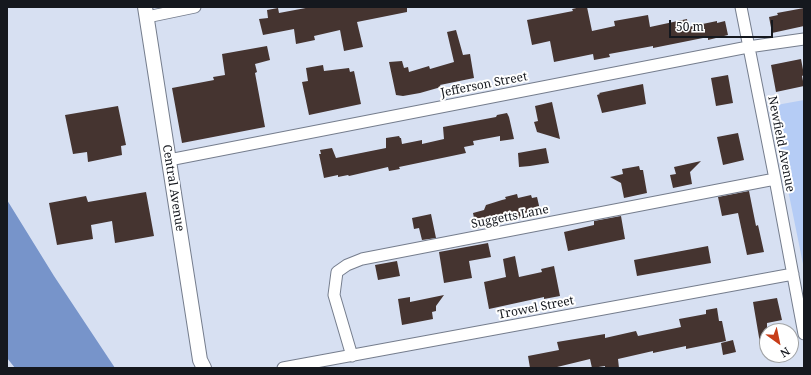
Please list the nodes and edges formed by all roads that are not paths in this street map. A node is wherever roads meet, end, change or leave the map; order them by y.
1 (195, 7) edge
2 (741, 7) edge
3 (146, 12) edge
4 (804, 39) edge
5 (748, 47) junction
6 (169, 160) junction
7 (775, 179) junction
8 (793, 274) junction
9 (804, 334) edge
10 (352, 356) junction
11 (204, 368) edge
12 (283, 368) edge

1 - 3 street
2 - 5 street, Newfield Avenue
3 - 6 street, Central Avenue
4 - 5 street, Jefferson Street
5 - 6 street, Jefferson Street
5 - 7 street, Newfield Avenue
6 - 11 street, Central Avenue
7 - 8 street, Newfield Avenue
7 - 10 street, Suggetts Lane
8 - 9 street, Newfield Avenue
8 - 10 street, Trowel Street
10 - 12 street, Trowel Street

